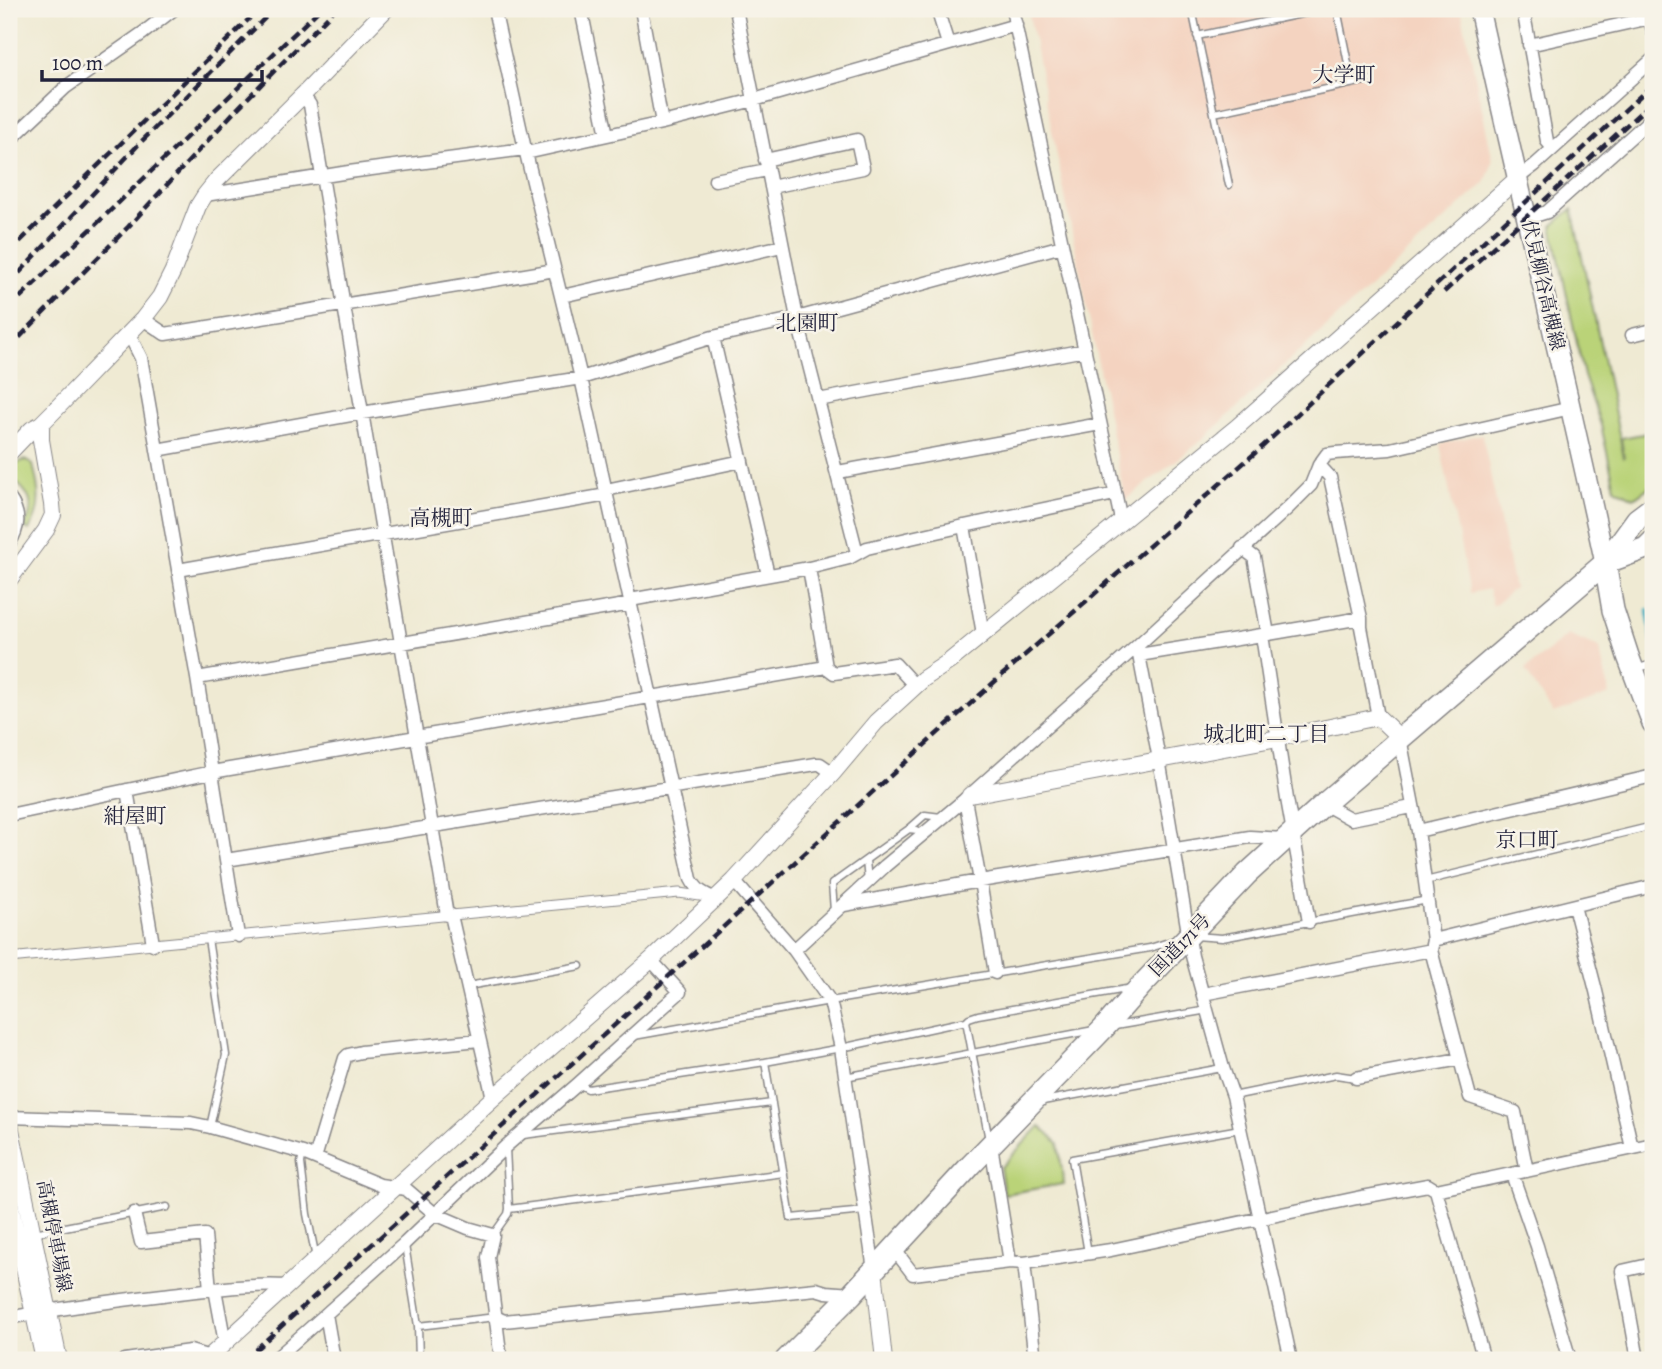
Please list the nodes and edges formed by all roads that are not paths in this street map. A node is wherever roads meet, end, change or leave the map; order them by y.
1 (174, 9) edge
2 (386, 9) edge
3 (494, 9) edge
4 (581, 9) edge
5 (641, 9) edge
6 (736, 9) edge
7 (937, 9) edge
8 (1012, 9) edge
9 (1192, 9) edge
10 (1325, 9) edge
11 (1337, 9) edge
12 (1479, 9) edge
13 (1523, 9) edge
14 (1649, 13) edge
15 (1016, 25) junction
16 (1653, 32) edge
17 (1197, 36) junction
18 (948, 44) junction
19 (1529, 45) junction
20 (1653, 59) edge
21 (1369, 80) dead end
22 (1352, 83) junction
23 (303, 95) junction
24 (754, 100) junction
25 (1214, 113) junction
26 (663, 123) junction
27 (1651, 123) edge
28 (607, 135) junction
29 (9, 141) edge
30 (1553, 148) junction
31 (526, 151) junction
32 (766, 165) junction
33 (323, 177) junction
34 (1518, 178) junction
35 (715, 180) dead end
36 (1229, 185) dead end
37 (771, 187) junction
38 (205, 195) junction
39 (1528, 218) junction
40 (782, 246) junction
41 (1062, 246) junction
42 (555, 270) junction
43 (562, 296) junction
44 (344, 304) junction
45 (797, 318) junction
46 (143, 320) junction
47 (1653, 330) edge
48 (129, 334) junction
49 (1632, 335) dead end
50 (713, 337) junction
51 (1084, 350) junction
52 (581, 378) junction
53 (818, 400) junction
54 (1571, 408) junction
55 (362, 413) junction
56 (41, 424) junction
57 (1100, 424) junction
58 (157, 450) junction
59 (9, 453) edge
60 (742, 461) junction
61 (1319, 465) junction
62 (838, 472) junction
63 (606, 493) junction
64 (1115, 494) junction
65 (9, 498) edge
66 (1653, 507) edge
67 (1121, 520) junction
68 (964, 526) junction
69 (383, 534) junction
70 (1653, 541) edge
71 (9, 544) edge
72 (1242, 548) junction
73 (858, 553) junction
74 (1605, 562) junction
75 (809, 568) junction
76 (178, 570) junction
77 (768, 575) junction
78 (9, 580) edge
79 (630, 602) junction
80 (1361, 618) junction
81 (983, 634) junction
82 (1265, 635) junction
83 (401, 643) junction
84 (1137, 651) junction
85 (826, 667) junction
86 (1643, 667) edge
87 (197, 678) junction
88 (915, 686) junction
89 (650, 697) junction
90 (1378, 717) junction
91 (1653, 723) edge
92 (417, 737) junction
93 (1278, 738) junction
94 (1400, 738) junction
95 (1159, 759) junction
96 (212, 772) junction
97 (833, 773) junction
98 (1653, 776) edge
99 (671, 787) junction
100 (127, 790) junction
101 (967, 797) junction
102 (1324, 804) junction
103 (1412, 807) junction
104 (9, 815) edge
105 (942, 817) junction
106 (432, 826) junction
107 (1653, 826) edge
108 (909, 829) junction
109 (1418, 831) junction
110 (922, 833) junction
111 (1289, 835) junction
112 (1174, 849) junction
113 (226, 860) junction
114 (866, 860) junction
115 (734, 881) junction
116 (980, 881) junction
117 (1425, 881) junction
118 (868, 882) junction
119 (1653, 886) edge
120 (716, 899) junction
121 (1428, 900) junction
122 (1574, 906) junction
123 (839, 909) junction
124 (449, 915) junction
125 (1309, 922) junction
126 (1189, 935) junction
127 (238, 936) junction
128 (208, 939) junction
129 (153, 944) junction
130 (1432, 945) junction
131 (794, 950) junction
132 (9, 958) edge
133 (651, 960) junction
134 (580, 966) dead end
135 (995, 973) junction
136 (467, 986) junction
137 (1140, 987) junction
138 (1203, 994) junction
139 (830, 1001) junction
140 (1208, 1010) junction
141 (966, 1021) junction
142 (1104, 1028) junction
143 (630, 1037) junction
144 (480, 1040) junction
145 (841, 1048) junction
146 (974, 1054) junction
147 (1460, 1059) junction
148 (765, 1062) junction
149 (1223, 1068) junction
150 (845, 1077) junction
151 (1356, 1078) joint
152 (578, 1084) junction
153 (1233, 1096) junction
154 (492, 1098) junction
155 (772, 1103) junction
156 (1031, 1103) junction
157 (9, 1119) edge
158 (210, 1127) junction
159 (1240, 1129) junction
160 (518, 1136) junction
161 (1653, 1144) edge
162 (991, 1145) junction
163 (505, 1147) junction
164 (1632, 1149) junction
165 (309, 1156) junction
166 (1527, 1171) junction
167 (784, 1173) junction
168 (1512, 1174) junction
169 (394, 1187) junction
170 (1436, 1190) junction
171 (9, 1200) edge
172 (167, 1207) dead end
173 (509, 1209) junction
174 (864, 1211) junction
175 (134, 1213) junction
176 (435, 1214) junction
177 (1260, 1219) junction
178 (32, 1233) junction
179 (493, 1235) junction
180 (405, 1243) junction
181 (894, 1249) junction
182 (1088, 1253) junction
183 (316, 1259) junction
184 (1010, 1262) junction
185 (1024, 1263) junction
186 (1653, 1264) edge
187 (874, 1270) junction
188 (287, 1286) junction
189 (212, 1289) junction
190 (852, 1294) junction
191 (41, 1312) junction
192 (326, 1314) junction
193 (496, 1317) junction
194 (9, 1318) edge
195 (418, 1326) junction
196 (225, 1343) junction
197 (208, 1359) edge
198 (44, 1360) edge
199 (59, 1360) edge
200 (125, 1360) edge
201 (274, 1360) edge
202 (334, 1360) edge
203 (419, 1360) edge
204 (501, 1360) edge
205 (786, 1360) edge
206 (884, 1360) edge
207 (1035, 1360) edge
208 (1291, 1360) edge
209 (1484, 1360) edge
210 (1570, 1360) edge
211 (1639, 1360) edge

1 - 29 street
2 - 23 street
3 - 31 street
4 - 28 street
5 - 26 street
6 - 24 street
7 - 18 street
8 - 15 street
9 - 17 lane
10 - 17 lane
11 - 22 lane
12 - 34 main road, 伏見柳谷高槻線
13 - 19 street
14 - 16 street
14 - 19 street
15 - 18 street
15 - 41 street
17 - 25 lane
18 - 24 street
19 - 30 street
20 - 30 street
21 - 22 lane
22 - 25 lane
23 - 33 street
23 - 38 street
24 - 26 street
24 - 32 street
25 - 36 lane
26 - 28 street
27 - 39 street
28 - 31 street
30 - 34 street
31 - 33 street
31 - 42 street
32 - 35 street
32 - 37 street
32 - 37 street
33 - 38 street
33 - 44 street
34 - 39 main road, 伏見柳谷高槻線
34 - 67 street
37 - 40 street
38 - 46 street
39 - 54 main road, 伏見柳谷高槻線
40 - 43 street
40 - 45 street
41 - 45 street
41 - 51 street
42 - 43 street
42 - 44 street
43 - 52 street
44 - 46 street
44 - 55 street
45 - 50 street
45 - 53 street
46 - 48 street
47 - 49 street
48 - 56 street
48 - 58 street
50 - 52 street
50 - 60 street
51 - 53 street
51 - 57 street
52 - 55 street
52 - 63 street
53 - 62 street
54 - 61 street
54 - 74 main road, 伏見柳谷高槻線
55 - 58 street
55 - 69 street
56 - 59 street
56 - 78 street
57 - 62 street
57 - 64 street
58 - 76 street
60 - 63 street
60 - 77 street
61 - 72 street
61 - 80 street
62 - 73 street
63 - 69 street
63 - 79 street
64 - 67 street
64 - 68 street
65 - 71 street
66 - 74 highway, 国道171号
67 - 81 street
68 - 73 street
68 - 81 street
69 - 76 street
69 - 83 street
70 - 74 highway, 国道171号
72 - 82 street
72 - 84 street
73 - 75 street
74 - 86 highway
74 - 94 highway, 国道171号
75 - 77 street
75 - 85 street
76 - 87 street
77 - 79 street
79 - 83 street
79 - 89 street
80 - 82 street
80 - 90 street
81 - 88 street
82 - 84 street
82 - 93 street
83 - 87 street
83 - 92 street
84 - 95 street
84 - 101 street
85 - 88 street
85 - 89 street
86 - 91 highway
87 - 96 street
88 - 97 street
89 - 92 street
89 - 99 street
90 - 93 street
90 - 94 street
92 - 96 street
92 - 106 street
93 - 95 street
93 - 111 street
94 - 102 highway, 国道171号
94 - 103 street
95 - 101 street
95 - 112 street
96 - 100 street
96 - 113 street
97 - 99 street
97 - 115 street
98 - 109 street
99 - 106 street
99 - 120 street
100 - 104 street
100 - 129 street
101 - 105 street
101 - 116 street
102 - 103 street
102 - 111 highway, 国道171号
103 - 109 street
105 - 108 lane
105 - 110 street
106 - 113 street
106 - 124 street
107 - 117 lane
108 - 110 lane
108 - 114 lane
109 - 117 street
110 - 118 street
111 - 112 street
111 - 125 street
111 - 126 highway, 国道171号
112 - 116 street
112 - 126 street
113 - 127 street
114 - 118 lane
114 - 123 lane
115 - 120 street
115 - 131 street
116 - 123 street
116 - 135 street
117 - 121 street
118 - 123 street
119 - 122 street
120 - 124 street
120 - 133 street
121 - 125 lane
121 - 130 street
122 - 130 street
122 - 164 street
123 - 131 street
124 - 127 street
124 - 136 street
125 - 126 lane
126 - 135 lane
126 - 137 highway, 国道171号
126 - 138 street
127 - 128 street
128 - 129 street
128 - 158 lane
129 - 132 street
130 - 138 street
130 - 147 street
131 - 139 street
133 - 143 street
133 - 154 street
134 - 136 lane
135 - 139 lane
136 - 144 street
137 - 141 lane
137 - 142 highway, 国道171号
138 - 140 street
139 - 143 lane
139 - 145 street
140 - 142 lane
140 - 149 street
141 - 145 lane
141 - 146 lane
142 - 146 lane
142 - 156 highway, 国道171号
143 - 152 street
144 - 154 street
144 - 165 street
145 - 148 lane
145 - 150 street
146 - 150 lane
146 - 162 lane
147 - 151 street
147 - 166 street
148 - 152 lane
148 - 155 lane
149 - 153 street
149 - 156 lane
150 - 174 street
151 - 153 lane
152 - 160 street
153 - 159 street
154 - 169 street
155 - 160 lane
155 - 167 lane
156 - 162 highway, 国道171号
157 - 158 street
157 - 178 street, 高槻停車場線
158 - 165 street
159 - 177 street
159 - 182 lane
160 - 163 street
161 - 164 street
162 - 181 highway, 国道171号
162 - 184 street
163 - 173 lane
163 - 176 street
164 - 166 street
165 - 169 street
165 - 183 lane
166 - 168 street
167 - 173 lane
167 - 174 lane
168 - 170 street
168 - 210 street
169 - 176 street
169 - 183 street
170 - 177 street
170 - 209 street
171 - 191 street, 高槻停車場線
172 - 175 lane
173 - 179 lane
174 - 187 street
175 - 178 lane
175 - 189 street
176 - 179 street
176 - 180 street
177 - 182 street
177 - 208 street
178 - 191 street, 高槻停車場線
179 - 193 street
180 - 192 street
180 - 195 lane
181 - 184 street
181 - 187 highway, 国道171号
182 - 185 street
183 - 188 street
184 - 185 street
185 - 207 street
186 - 211 street
187 - 190 highway, 国道171号
187 - 206 street
188 - 189 street
188 - 196 street
189 - 191 street
189 - 196 street
190 - 193 street
190 - 205 highway, 国道171号
191 - 194 street
191 - 198 street, 高槻停車場線
191 - 199 street, 高槻停車場線
192 - 201 street
192 - 202 street
193 - 195 lane
193 - 204 street
195 - 203 lane
196 - 197 street
197 - 200 street

